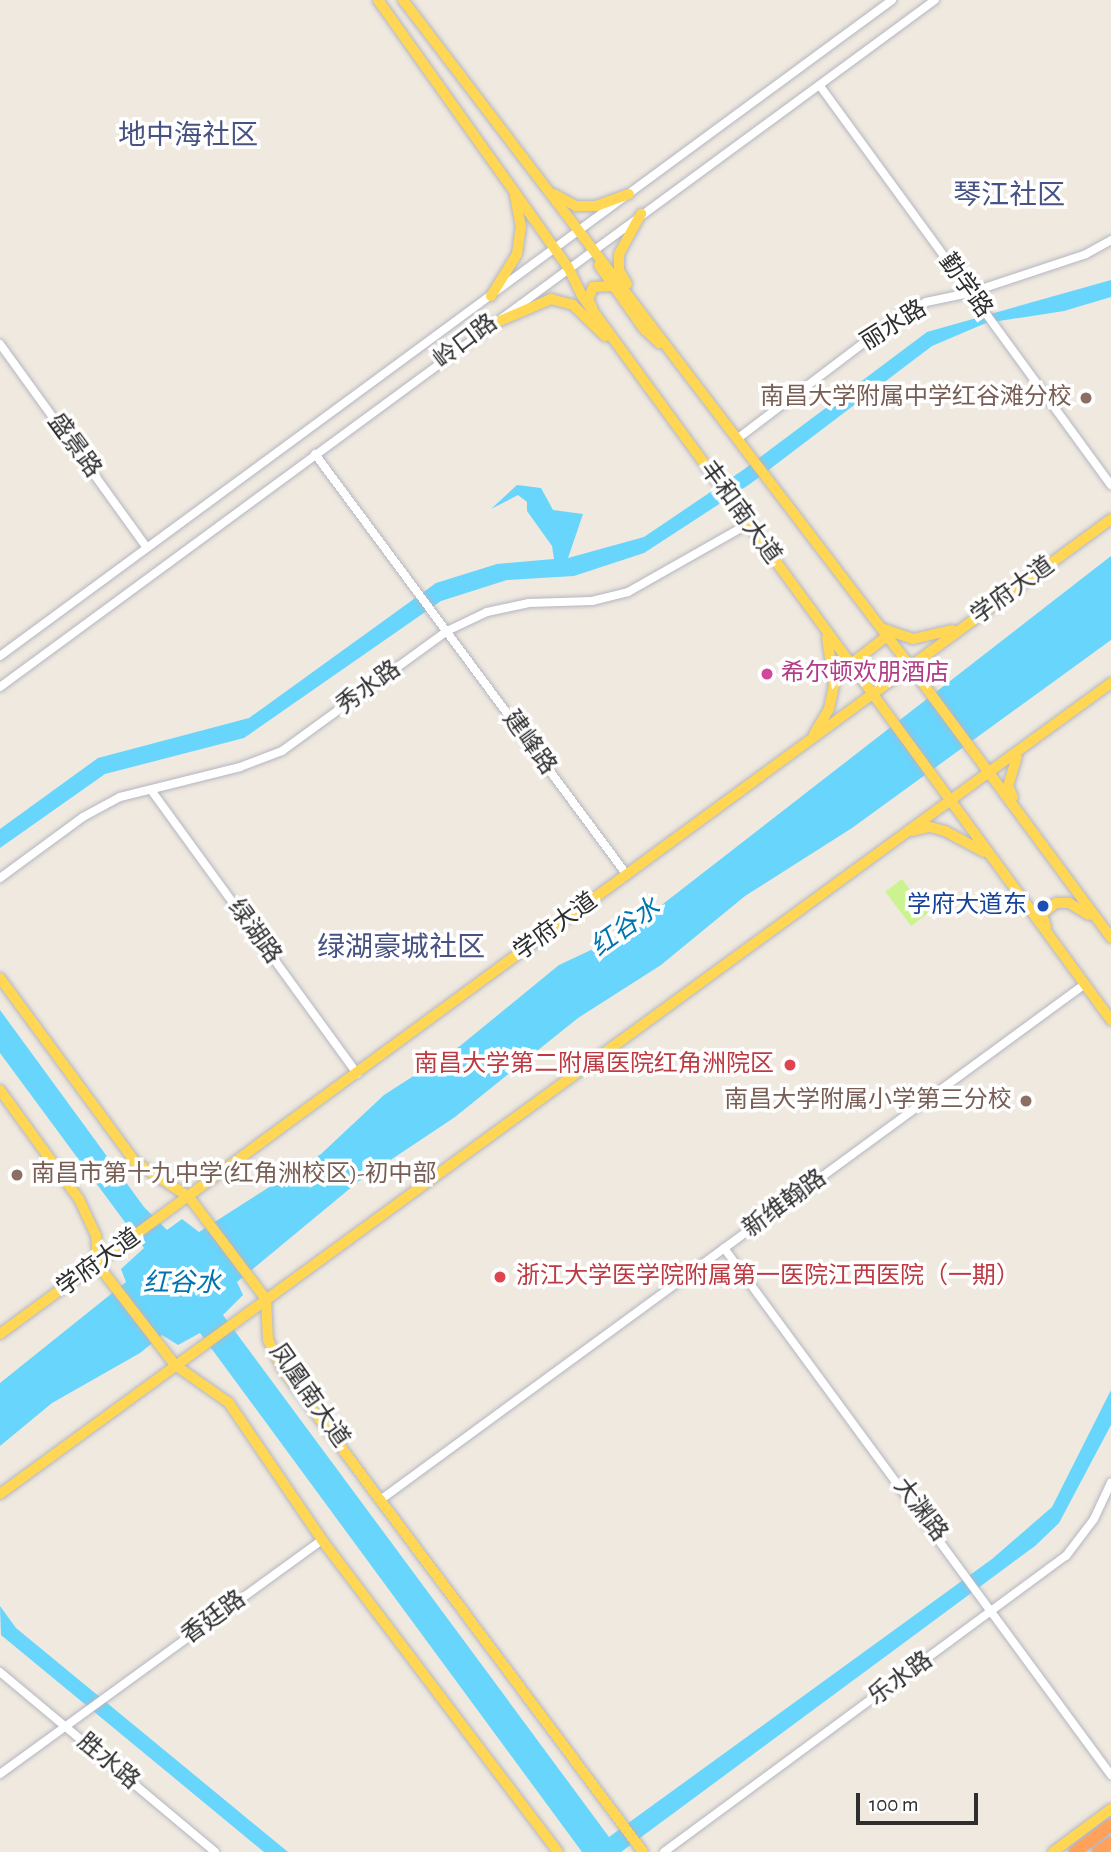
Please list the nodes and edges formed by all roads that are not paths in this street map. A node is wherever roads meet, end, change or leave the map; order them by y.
1 (378, 0) edge
2 (402, 0) edge
3 (892, 0) edge
4 (935, 0) edge
5 (820, 86) junction
6 (542, 184) junction
7 (514, 190) junction
8 (629, 194) junction
9 (641, 214) junction
10 (578, 232) junction
11 (1111, 240) edge
12 (556, 248) junction
13 (591, 250) junction
14 (568, 267) junction
15 (609, 284) junction
16 (969, 293) junction
17 (491, 296) junction
18 (632, 299) junction
19 (601, 323) junction
20 (488, 326) junction
21 (656, 331) junction
22 (0, 344) edge
23 (627, 358) junction
24 (677, 359) junction
25 (737, 439) junction
26 (315, 454) junction
27 (1111, 485) edge
28 (1111, 519) edge
29 (748, 524) junction
30 (148, 548) junction
31 (879, 626) junction
32 (965, 626) junction
33 (447, 631) junction
34 (826, 631) junction
35 (887, 636) junction
36 (0, 656) edge
37 (851, 664) junction
38 (914, 671) junction
39 (1111, 683) edge
40 (0, 687) edge
41 (873, 694) junction
42 (809, 741) junction
43 (1032, 742) junction
44 (990, 773) junction
45 (151, 790) junction
46 (950, 801) junction
47 (1028, 824) junction
48 (906, 833) junction
49 (993, 858) junction
50 (627, 875) junction
51 (0, 878) edge
52 (1102, 926) junction
53 (1111, 938) edge
54 (1063, 954) junction
55 (0, 978) edge
56 (1085, 984) junction
57 (1111, 1020) edge
58 (357, 1074) junction
59 (0, 1090) edge
60 (188, 1197) junction
61 (724, 1248) junction
62 (98, 1265) junction
63 (266, 1299) junction
64 (0, 1334) edge
65 (175, 1365) junction
66 (1111, 1483) edge
67 (0, 1494) edge
68 (383, 1498) junction
69 (322, 1540) junction
70 (993, 1611) junction
71 (0, 1672) edge
72 (65, 1727) junction
73 (0, 1774) edge
74 (1111, 1775) edge
75 (1111, 1809) edge
76 (1111, 1825) edge
77 (1111, 1843) edge
78 (215, 1852) edge
79 (558, 1852) edge
80 (643, 1852) edge
81 (664, 1852) edge
82 (1053, 1852) edge
83 (1075, 1852) edge
84 (1098, 1852) edge

1 - 7 main road, 丰和南大道
2 - 6 main road, 丰和南大道
3 - 8 street, 岭口路
4 - 5 street, 岭口路
5 - 9 street, 岭口路
5 - 16 street, 勤学路
6 - 8 main road
6 - 10 main road, 丰和南大道
7 - 12 main road, 丰和南大道
7 - 17 main road
8 - 10 street, 岭口路
9 - 13 street, 岭口路
9 - 21 main road
10 - 12 street, 岭口路
10 - 13 main road, 丰和南大道
11 - 16 street, 丽水路
12 - 14 main road, 丰和南大道
12 - 17 street, 岭口路
13 - 14 street, 岭口路
13 - 15 main road
13 - 18 main road, 丰和南大道
14 - 19 main road, 丰和南大道
14 - 20 street, 岭口路
15 - 18 main road
15 - 19 main road
15 - 24 main road
16 - 25 street, 丽水路
16 - 27 street, 勤学路
17 - 30 street, 岭口路
18 - 21 main road, 丰和南大道
19 - 23 main road, 丰和南大道
20 - 23 main road
20 - 26 street, 岭口路
21 - 24 main road, 丰和南大道
22 - 30 street, 盛景路
23 - 29 main road, 丰和南大道
24 - 25 main road, 丰和南大道
25 - 31 main road, 丰和南大道
26 - 33 street, 建峰路
26 - 40 street, 岭口路
28 - 32 main road, 学府大道
29 - 33 street, 秀水路
29 - 34 main road, 丰和南大道
30 - 36 street, 岭口路
31 - 32 main road
31 - 35 main road, 丰和南大道
32 - 38 main road, 学府大道
33 - 45 street, 秀水路
33 - 50 street, 建峰路
34 - 37 main road, 丰和南大道
34 - 42 main road
35 - 37 main road
35 - 38 main road, 丰和南大道
37 - 41 main road, 丰和南大道
38 - 41 main road, 学府大道
38 - 44 main road, 丰和南大道
39 - 43 main road
41 - 42 main road, 学府大道
41 - 46 main road, 丰和南大道
42 - 50 main road, 学府大道
43 - 44 main road
43 - 47 main road
44 - 46 main road
44 - 47 main road, 丰和南大道
45 - 51 street, 秀水路
45 - 58 street, 绿湖路
46 - 48 main road
46 - 49 main road, 丰和南大道
47 - 52 main road, 丰和南大道
48 - 49 main road
48 - 63 main road
49 - 54 main road, 丰和南大道
50 - 58 main road, 学府大道
52 - 53 main road, 丰和南大道
52 - 54 main road
54 - 56 main road, 丰和南大道
55 - 60 main road
56 - 57 main road, 丰和南大道
56 - 61 street, 新维翰路
58 - 60 main road, 学府大道
59 - 62 main road
60 - 62 main road, 学府大道
60 - 63 main road
61 - 68 street, 新维翰路
61 - 70 street, 大渊路
62 - 64 main road, 学府大道
62 - 65 main road
63 - 65 main road
63 - 68 main road, 凤凰南大道
65 - 67 main road
65 - 69 main road
66 - 70 street, 乐水路
68 - 80 main road, 凤凰南大道
69 - 72 street, 香廷路
69 - 79 main road
70 - 74 street, 大渊路
70 - 81 street, 乐水路
71 - 72 street, 胜水路
72 - 73 street
72 - 78 street, 胜水路
75 - 82 main road
76 - 83 highway
77 - 84 highway

